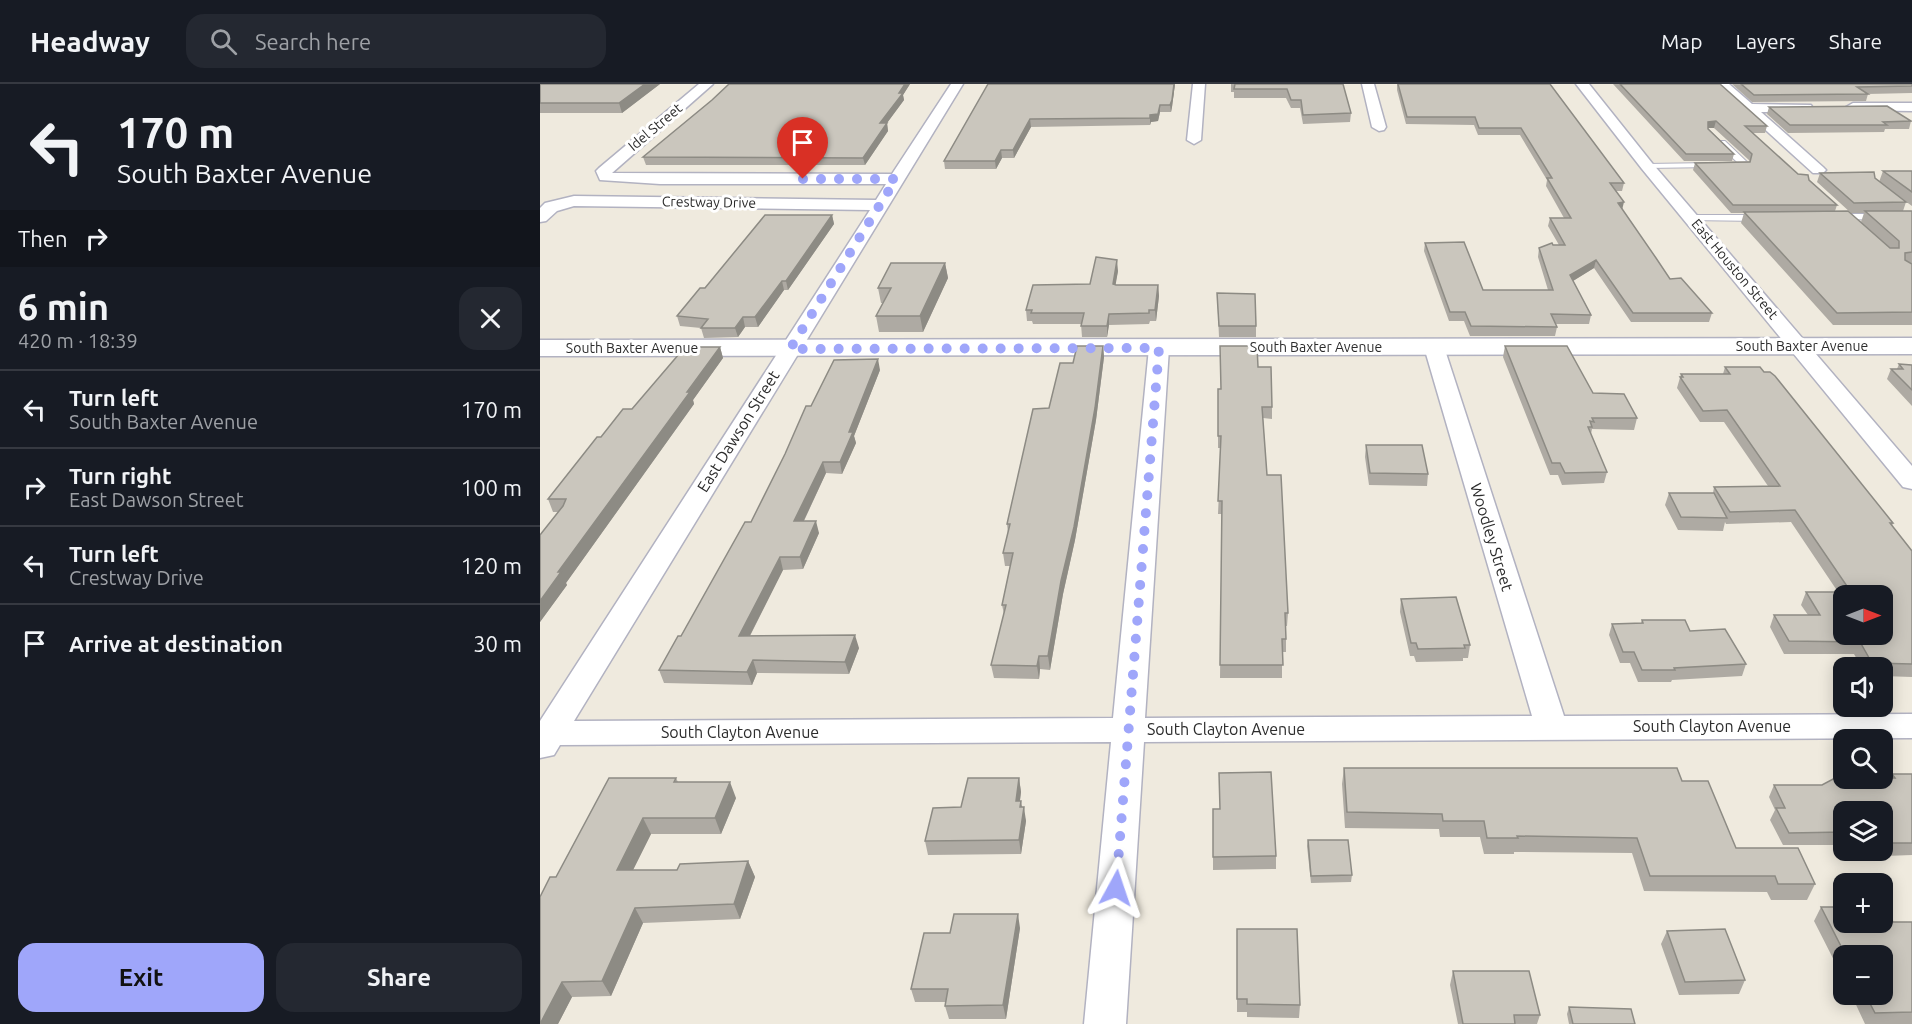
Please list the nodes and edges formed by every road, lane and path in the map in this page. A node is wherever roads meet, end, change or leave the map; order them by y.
1 (707, 84) edge
2 (957, 84) edge
3 (1199, 84) edge
4 (1368, 84) edge
5 (1582, 84) edge
6 (1721, 84) edge
7 (1842, 107) edge
8 (1912, 107) edge
9 (1748, 108) junction
10 (1818, 108) edge
11 (1379, 127) dead end
12 (1194, 140) dead end
13 (1719, 140) edge
14 (1647, 166) junction
15 (1818, 170) dead end
16 (604, 171) joint
17 (896, 179) junction
18 (1833, 204) edge
19 (880, 205) junction
20 (1903, 206) edge
21 (1912, 215) edge
22 (540, 217) edge
23 (1847, 217) junction
24 (1691, 218) junction
25 (1769, 218) edge
26 (1825, 218) edge
27 (1856, 225) edge
28 (1800, 346) junction
29 (1912, 346) edge
30 (1434, 347) junction
31 (540, 348) edge
32 (1159, 348) junction
33 (790, 349) junction
34 (1912, 482) edge
35 (1551, 726) junction
36 (1912, 726) edge
37 (1129, 730) junction
38 (543, 739) edge
39 (1105, 1024) edge

1 - 16 street, Idel Street
2 - 17 street, East Dawson Street
3 - 12 street
4 - 11 street
5 - 14 street, East Houston Street
6 - 9 street
7 - 8 street
9 - 10 street
9 - 15 street
13 - 14 lane
14 - 24 street, East Houston Street
16 - 17 street, Crestway Drive
17 - 19 street, East Dawson Street
18 - 23 lane
19 - 22 street, Crestway Drive
19 - 33 street, East Dawson Street
20 - 21 lane
21 - 23 lane
23 - 26 lane
23 - 27 lane
24 - 25 lane
24 - 28 street, East Houston Street
28 - 29 street, South Baxter Avenue
28 - 30 street, South Baxter Avenue
28 - 34 street, East Houston Street
30 - 32 street, South Baxter Avenue
30 - 35 street, Woodley Street
31 - 33 street, South Baxter Avenue
32 - 33 street, South Baxter Avenue
32 - 37 street
33 - 38 street, East Dawson Street
35 - 36 street, South Clayton Avenue
35 - 37 street, South Clayton Avenue
37 - 38 street, South Clayton Avenue
37 - 39 street

